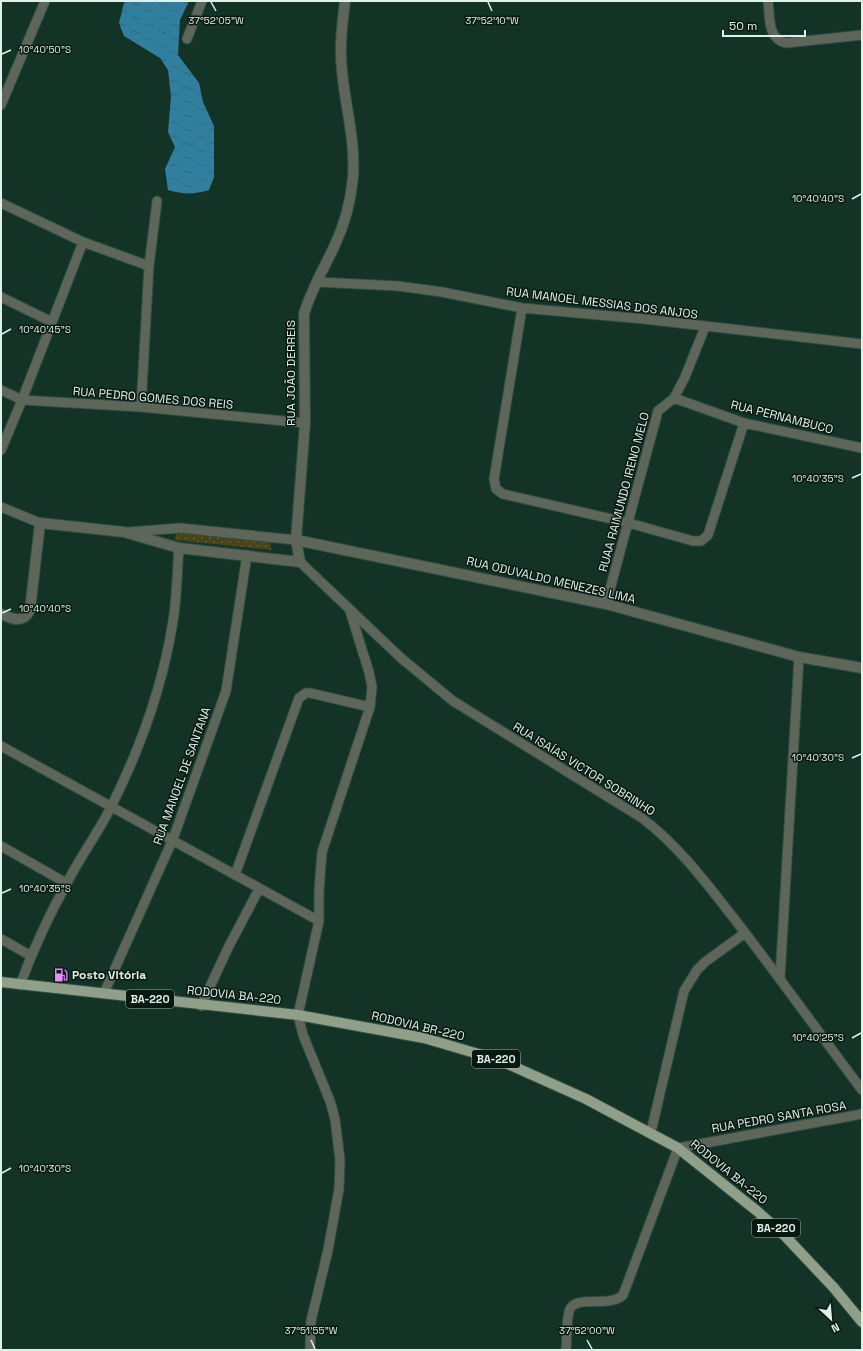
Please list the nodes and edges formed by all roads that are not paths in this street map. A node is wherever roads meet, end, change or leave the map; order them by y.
1 (45, 1) edge
2 (202, 1) edge
3 (345, 1) edge
4 (768, 1) edge
5 (862, 35) edge
6 (186, 40) dead end
7 (1, 105) edge
8 (157, 202) dead end
9 (1, 203) edge
10 (83, 242) junction
11 (149, 266) junction
12 (317, 282) junction
13 (1, 297) edge
14 (522, 308) junction
15 (52, 322) junction
16 (705, 327) junction
17 (862, 344) edge
18 (1, 390) edge
19 (674, 398) junction
20 (22, 400) junction
21 (141, 407) junction
22 (744, 422) junction
23 (305, 424) junction
24 (862, 448) edge
25 (1, 450) edge
26 (1, 507) edge
27 (40, 523) junction
28 (629, 523) junction
29 (124, 532) junction
30 (296, 540) junction
31 (179, 548) junction
32 (247, 556) junction
33 (300, 562) junction
34 (606, 604) junction
35 (350, 609) junction
36 (1, 614) edge
37 (799, 657) junction
38 (862, 668) edge
39 (370, 707) junction
40 (1, 746) edge
41 (110, 808) junction
42 (173, 839) junction
43 (1, 846) edge
44 (235, 875) junction
45 (66, 883) junction
46 (259, 889) junction
47 (319, 921) junction
48 (745, 933) junction
49 (1, 939) edge
50 (31, 956) junction
51 (780, 978) junction
52 (1, 982) edge
53 (20, 985) junction
54 (104, 993) junction
55 (201, 1006) junction
56 (298, 1015) junction
57 (862, 1090) edge
58 (862, 1114) edge
59 (651, 1132) junction
60 (678, 1148) junction
61 (862, 1322) edge
62 (310, 1350) edge
63 (566, 1350) edge

1 - 7 street
2 - 6 street
3 - 12 street, RUA JOÃO DERREIS
4 - 5 street
8 - 11 street
9 - 10 street
10 - 11 street
10 - 15 street
11 - 21 street
12 - 14 street, RUA MANOEL MESSIAS DOS ANJOS
12 - 23 street, RUA JOÃO DERREIS
13 - 15 street
14 - 16 street, RUA MANOEL MESSIAS DOS ANJOS
14 - 28 street
15 - 20 street
16 - 17 street, RUA MANOEL MESSIAS DOS ANJOS
16 - 19 street, RUAA RAIMUNDO IRENO MELO
18 - 20 street, RUA PEDRO GOMES DOS REIS
19 - 22 street, RUA PERNAMBUCO
19 - 28 street, RUAA RAIMUNDO IRENO MELO
20 - 21 street, RUA PEDRO GOMES DOS REIS
20 - 25 street
21 - 23 street, RUA PEDRO GOMES DOS REIS
22 - 24 street, RUA PERNAMBUCO
22 - 28 street
23 - 30 street, RUA JOÃO DERREIS
26 - 27 street
27 - 29 street
27 - 36 street
28 - 34 street, RUAA RAIMUNDO IRENO MELO
29 - 30 street
29 - 31 street
30 - 33 street, RUA JOÃO DERREIS
30 - 34 street, RUA ODUVALDO MENEZES LIMA
31 - 32 street
31 - 41 street
32 - 33 street
32 - 42 street, RUA MANOEL DE SANTANA
33 - 35 street, RUA ISAÍAS VICTOR SOBRINHO
34 - 37 street, RUA ODUVALDO MENEZES LIMA
35 - 39 street
35 - 48 street, RUA ISAÍAS VICTOR SOBRINHO
37 - 38 street, RUA ODUVALDO MENEZES LIMA
37 - 51 street
39 - 44 street
39 - 47 street
40 - 41 street
41 - 42 street
41 - 45 street
42 - 44 street
42 - 54 street, RUA MANOEL DE SANTANA
43 - 45 street
44 - 46 street
45 - 50 street
46 - 47 street
46 - 55 street
47 - 56 street
48 - 51 street, RUA ISAÍAS VICTOR SOBRINHO
48 - 59 street
49 - 50 street
50 - 53 street
51 - 57 street, RUA ISAÍAS VICTOR SOBRINHO
52 - 53 main road, RODOVIA BA-220 / BA-220
53 - 54 main road, RODOVIA BA-220 / BA-220
54 - 55 main road, RODOVIA BA-220 / BA-220
55 - 56 main road, RODOVIA BA-220 / BA-220
56 - 59 main road, RODOVIA BR-220 / BA-220
56 - 62 street
58 - 60 street, RUA PEDRO SANTA ROSA
59 - 60 main road, RODOVIA BR-220 / BA-220
60 - 61 main road, RODOVIA BA-220 / BA-220
60 - 63 street

